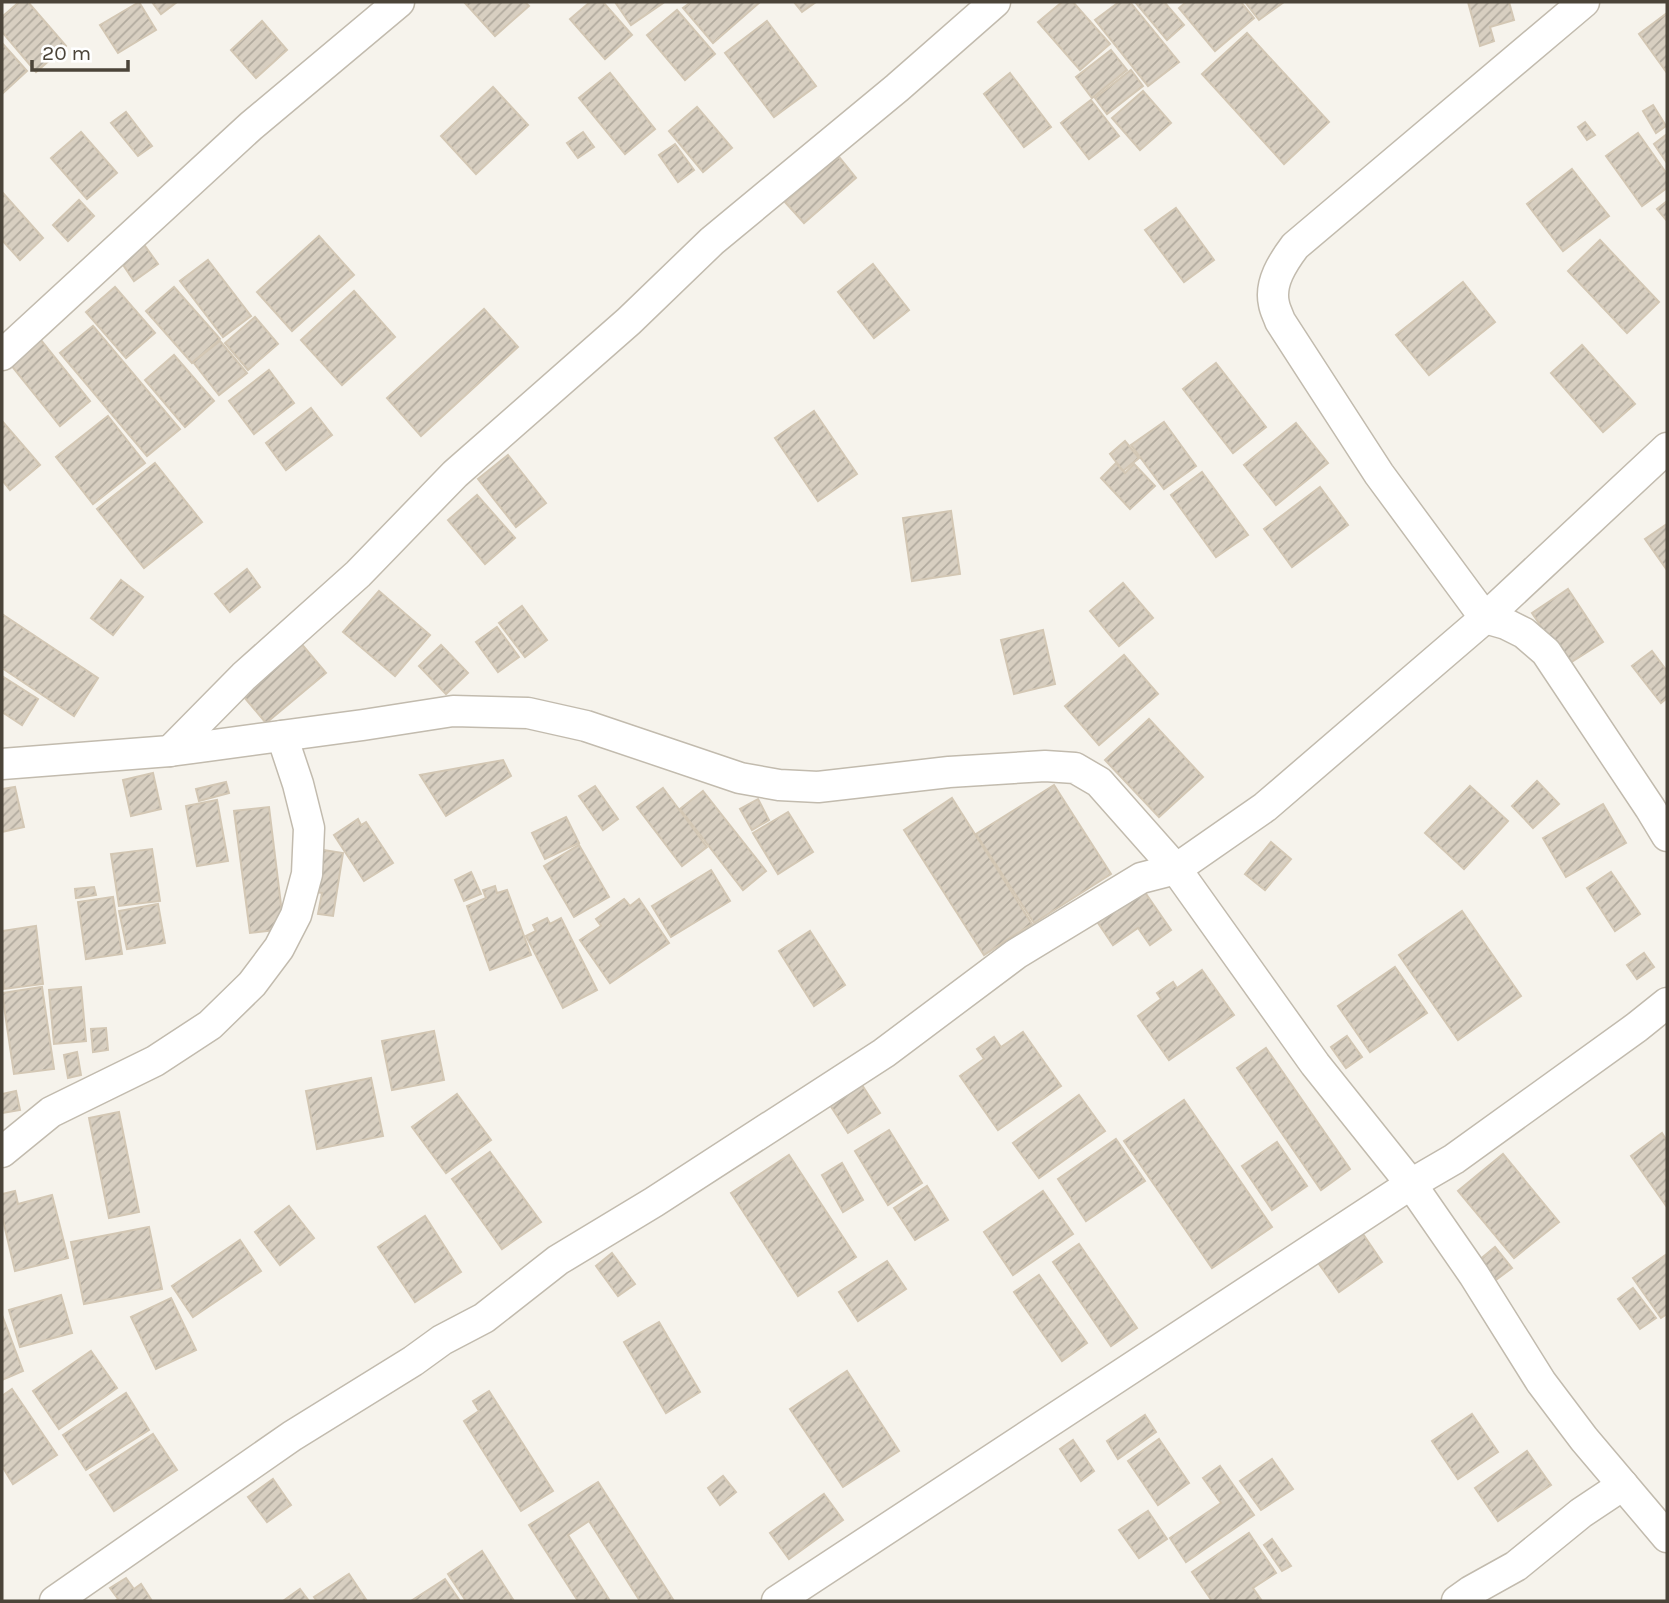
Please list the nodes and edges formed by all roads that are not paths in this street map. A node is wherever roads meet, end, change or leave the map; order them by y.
1 (399, 2) edge
2 (995, 2) edge
3 (1584, 2) edge
4 (2, 355) edge
5 (1667, 448) edge
6 (1485, 618) junction
7 (282, 737) junction
8 (170, 751) junction
9 (2, 764) edge
10 (1667, 836) edge
11 (1176, 869) junction
12 (1667, 1003) edge
13 (2, 1152) edge
14 (1411, 1184) junction
15 (1623, 1485) junction
16 (1665, 1528) edge
17 (55, 1601) edge
18 (777, 1601) edge
19 (1457, 1601) edge

1 - 4 street
2 - 8 street
3 - 6 street
5 - 6 street
6 - 10 street
6 - 11 street
7 - 8 street
7 - 11 street
7 - 13 street
8 - 9 street
11 - 14 street
11 - 17 street
12 - 14 street
14 - 15 street
14 - 18 street
15 - 16 street
15 - 19 street

